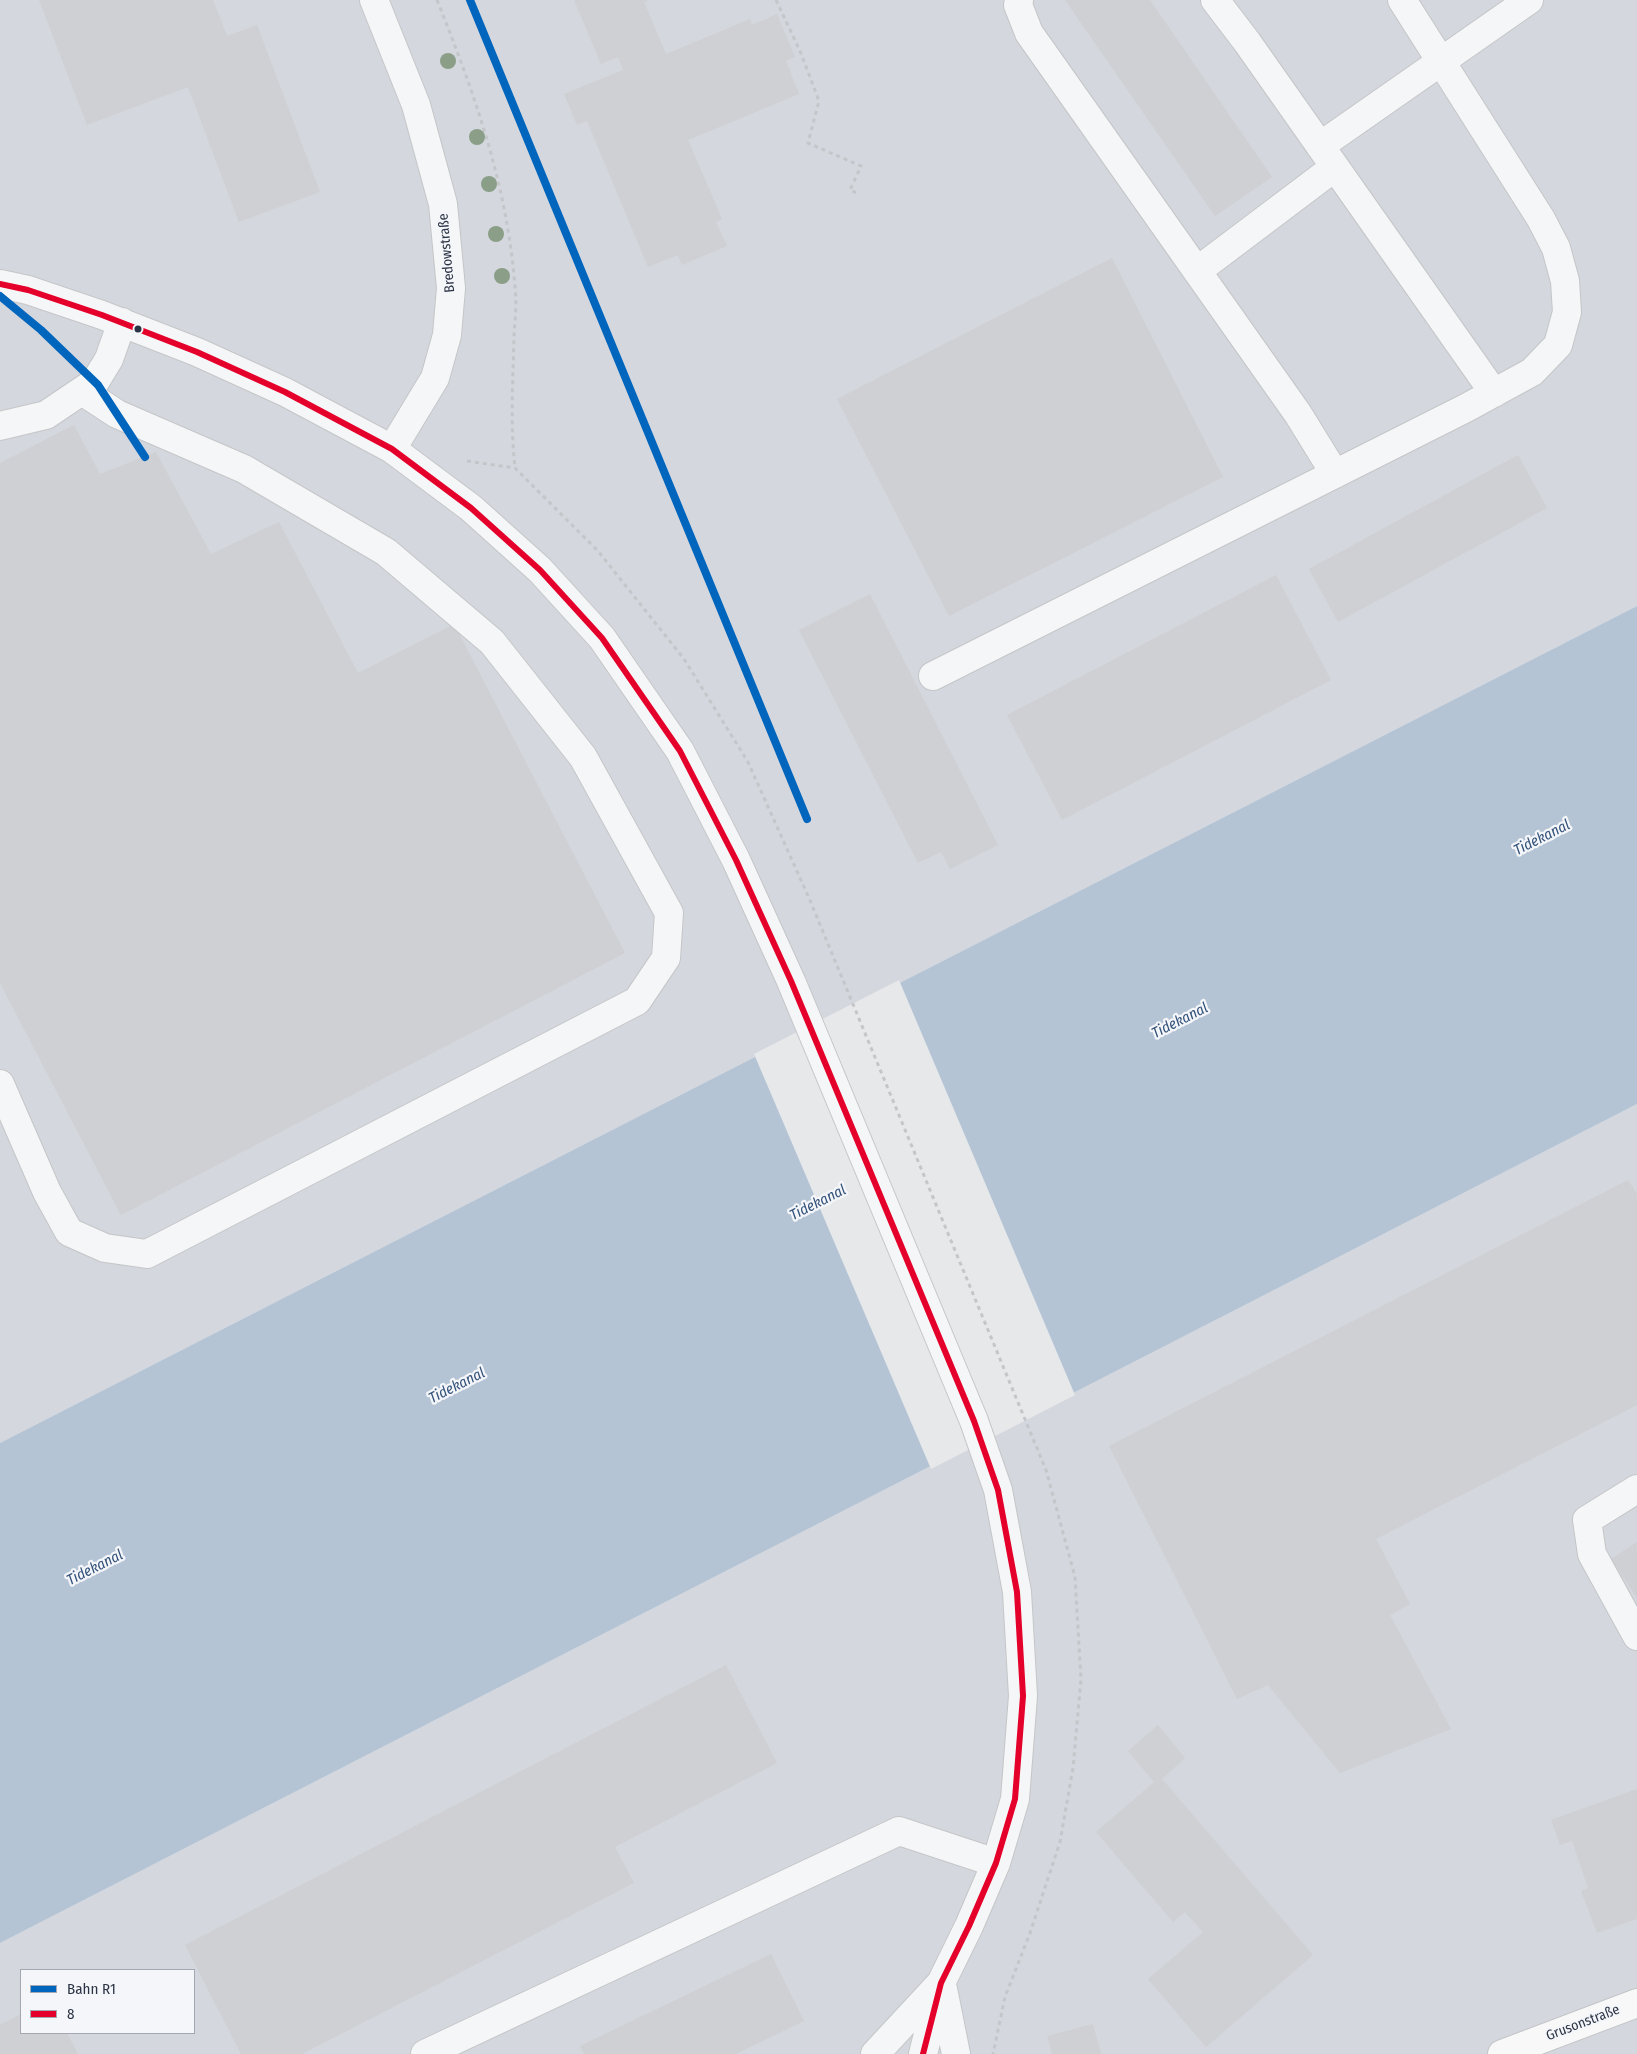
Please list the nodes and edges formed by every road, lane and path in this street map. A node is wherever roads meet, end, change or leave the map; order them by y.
1 (374, 0) edge
2 (437, 0) edge
3 (776, 0) edge
4 (1019, 0) edge
5 (1215, 0) edge
6 (1402, 0) edge
7 (1529, 0) edge
8 (1441, 61) junction
9 (1328, 157) junction
10 (858, 194) dead end
11 (1197, 271) junction
12 (0, 284) edge
13 (122, 322) junction
14 (82, 391) junction
15 (1494, 393) junction
16 (0, 426) edge
17 (392, 449) junction
18 (1335, 474) junction
19 (933, 676) dead end
20 (0, 1084) edge
21 (1046, 1470) dead end
22 (1637, 1489) edge
23 (1637, 1636) edge
24 (996, 1863) junction
25 (941, 1982) junction
26 (1637, 2003) edge
27 (425, 2054) edge
28 (875, 2054) edge
29 (923, 2054) edge
30 (956, 2054) edge
31 (1502, 2054) edge

1 - 17 street, Bredowstraße
2 - 21 path
3 - 10 path
4 - 11 street
5 - 9 street
6 - 8 street
7 - 8 street
8 - 9 street
8 - 15 street
9 - 11 street
9 - 15 street
11 - 18 street
12 - 13 street
13 - 14 street
13 - 17 street
14 - 16 street
14 - 20 street
15 - 18 street
17 - 24 street
18 - 19 street
22 - 23 street
24 - 25 street
24 - 27 street
25 - 28 street
25 - 29 street
25 - 30 street
26 - 31 main road, Grusonstraße

